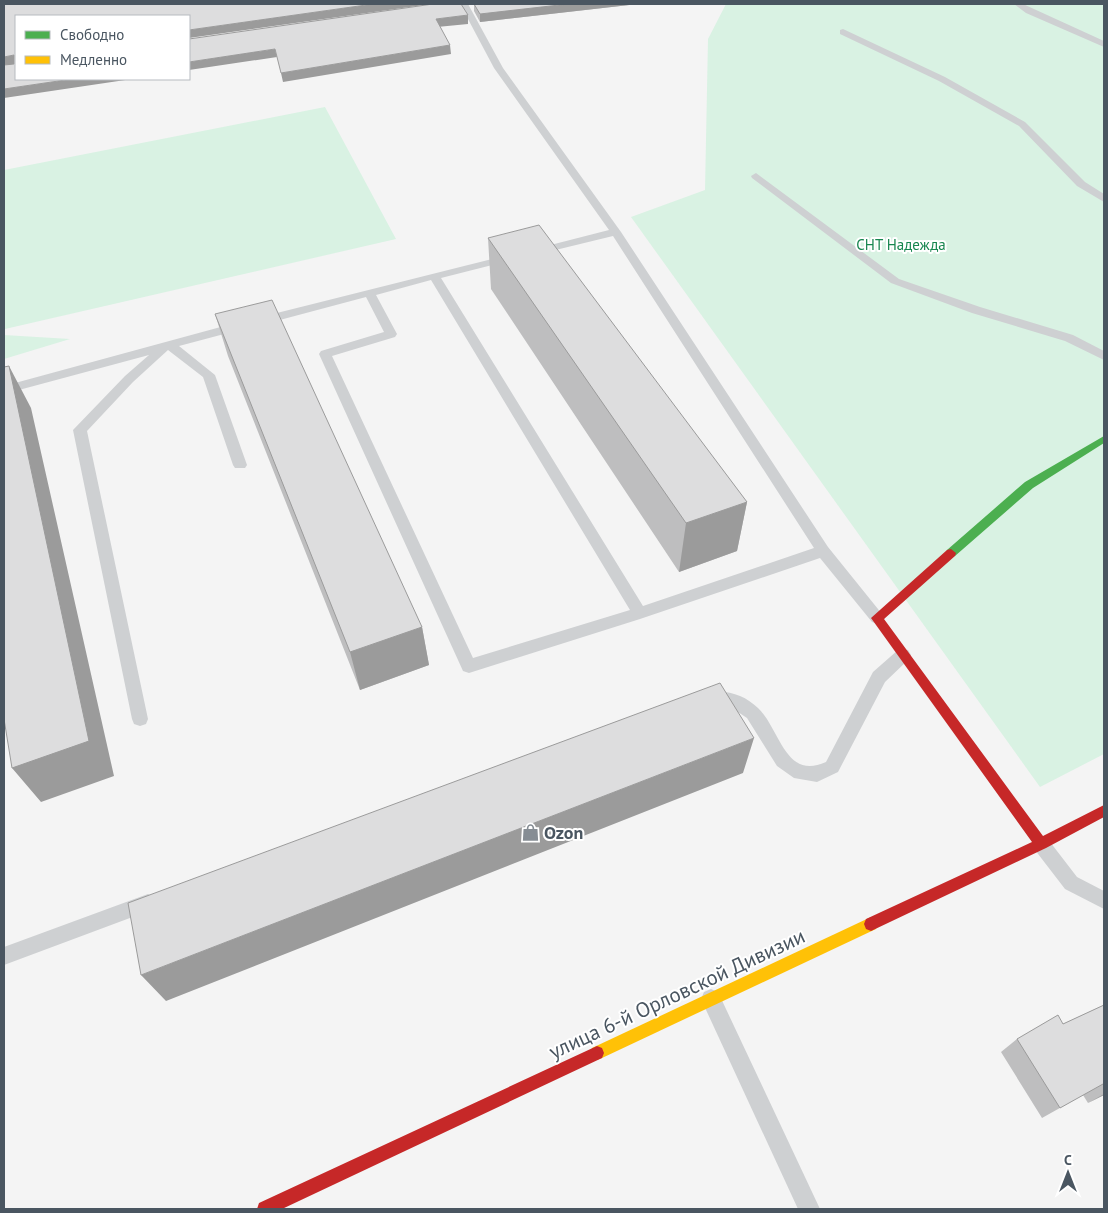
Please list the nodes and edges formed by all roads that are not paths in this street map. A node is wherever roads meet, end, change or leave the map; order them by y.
1 (1018, 4) edge
2 (463, 5) edge
3 (843, 32) dead end
4 (1104, 44) edge
5 (756, 176) dead end
6 (1104, 199) edge
7 (616, 232) junction
8 (434, 276) junction
9 (369, 293) junction
10 (168, 344) junction
11 (1104, 356) edge
12 (4, 390) edge
13 (1104, 439) edge
14 (240, 465) dead end
15 (822, 550) junction
16 (640, 613) junction
17 (877, 618) junction
18 (903, 655) junction
19 (695, 702) edge
20 (140, 719) dead end
21 (1104, 811) edge
22 (1040, 844) junction
23 (162, 897) edge
24 (1104, 900) edge
25 (4, 956) edge
26 (711, 999) junction
27 (265, 1209) edge
28 (809, 1209) edge

1 - 4 lane
2 - 7 lane
3 - 6 lane
5 - 11 lane
7 - 8 lane
7 - 15 lane
8 - 9 lane
8 - 16 lane
9 - 10 lane
9 - 16 lane
10 - 12 lane
10 - 14 lane
10 - 20 lane
13 - 17 street
15 - 16 lane
15 - 17 lane
17 - 18 street
18 - 19 lane
18 - 22 street
21 - 22 street, улица 6-й Орловской Дивизии
22 - 24 lane
22 - 26 street, улица 6-й Орловской Дивизии
23 - 25 lane
26 - 27 street, улица 6-й Орловской Дивизии
26 - 28 lane

